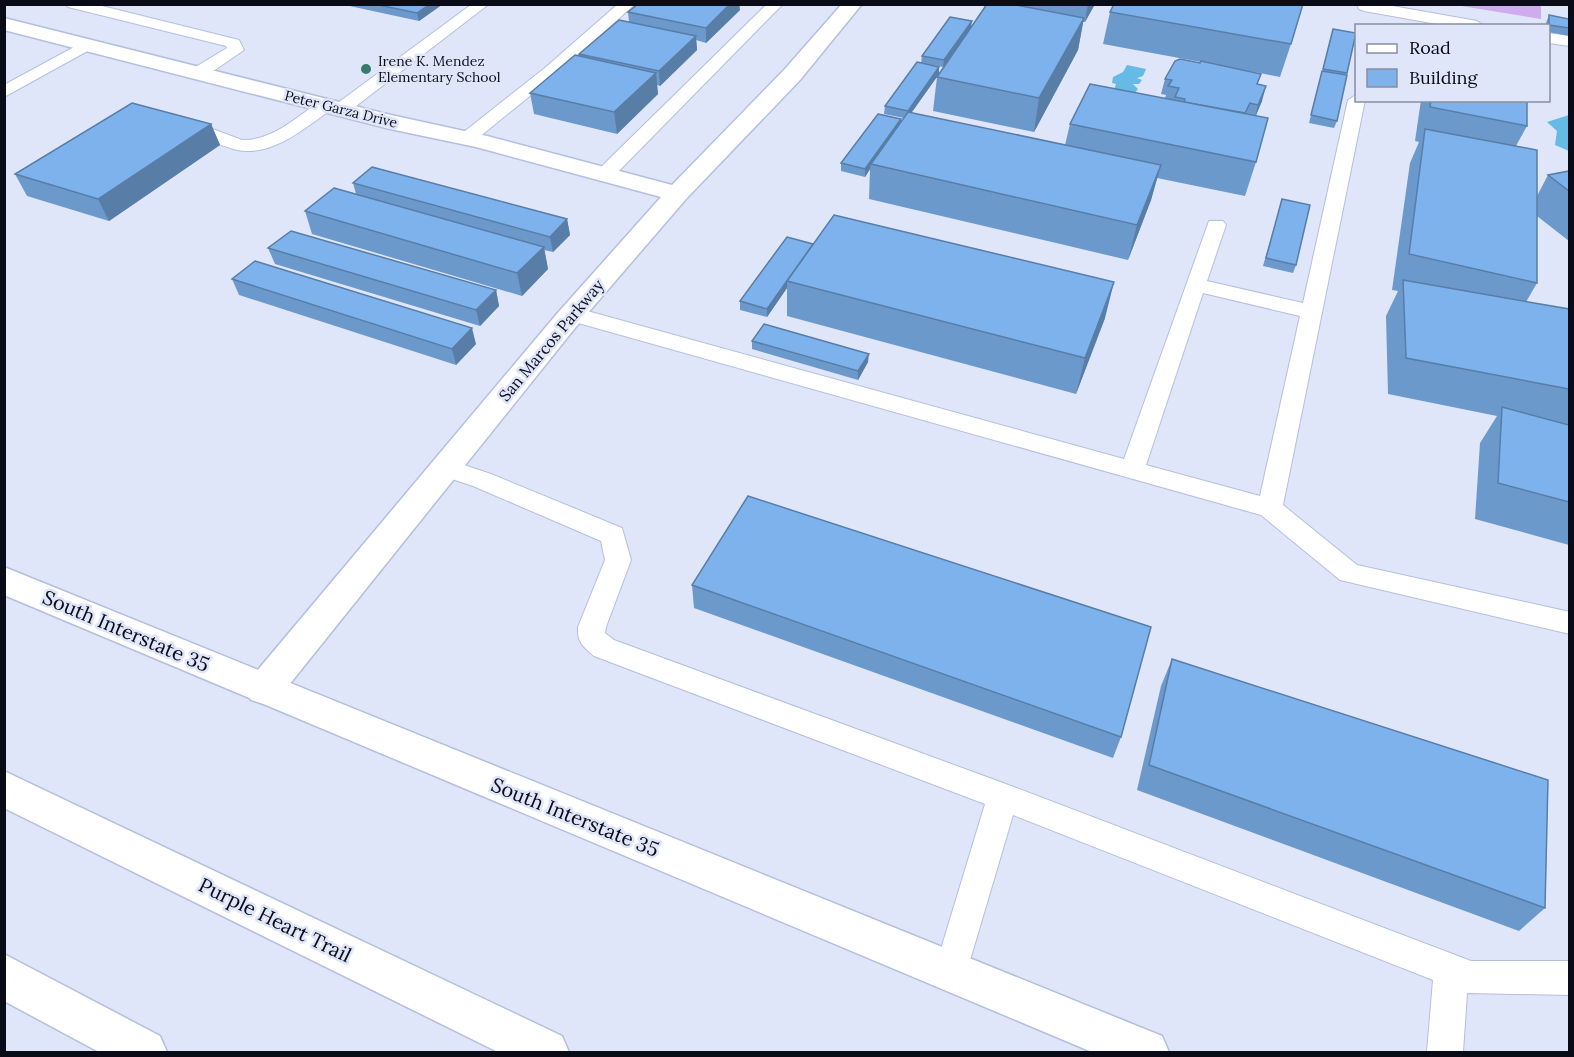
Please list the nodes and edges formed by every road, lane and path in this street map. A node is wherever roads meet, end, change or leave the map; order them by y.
1 (73, 4) edge
2 (482, 4) edge
3 (628, 4) edge
4 (776, 4) edge
5 (853, 4) edge
6 (1361, 5) edge
7 (4, 24) edge
8 (1373, 24) edge
9 (1466, 24) edge
10 (1550, 38) edge
11 (1569, 41) edge
12 (87, 45) junction
13 (200, 72) junction
14 (4, 92) edge
15 (1357, 102) edge
16 (334, 107) junction
17 (168, 121) edge
18 (466, 139) junction
19 (605, 174) junction
20 (677, 194) junction
21 (1216, 225) dead end
22 (1195, 285) junction
23 (1312, 312) junction
24 (572, 314) junction
25 (446, 468) junction
26 (1132, 469) junction
27 (1270, 508) junction
28 (4, 580) edge
29 (1569, 623) edge
30 (264, 689) junction
31 (4, 788) edge
32 (1003, 797) junction
33 (1451, 971) junction
34 (951, 972) junction
35 (4, 976) edge
36 (1569, 978) edge
37 (144, 1053) edge
38 (546, 1053) edge
39 (1146, 1053) edge
40 (1445, 1053) edge

1 - 13 lane
2 - 16 lane
3 - 18 lane
4 - 19 lane
5 - 20 main road, San Marcos Parkway
6 - 8 lane
6 - 9 lane
7 - 12 main road, Peter Garza Drive
10 - 11 lane
12 - 13 main road, Peter Garza Drive
12 - 14 lane
13 - 16 main road, Peter Garza Drive
15 - 23 lane
16 - 17 lane
16 - 18 main road, Peter Garza Drive
18 - 19 main road, Peter Garza Drive
19 - 20 main road, Peter Garza Drive
20 - 24 main road, San Marcos Parkway
21 - 22 lane
22 - 23 lane
22 - 26 lane
23 - 27 lane
24 - 25 main road, San Marcos Parkway
24 - 26 lane
25 - 30 main road, San Marcos Parkway
25 - 32 lane
26 - 27 lane
27 - 29 lane
28 - 30 main road, South Interstate 35
30 - 34 main road, South Interstate 35
31 - 38 main road, Purple Heart Trail
32 - 33 lane
32 - 34 lane
33 - 36 lane
33 - 40 lane
34 - 39 main road, South Interstate 35
35 - 37 main road

